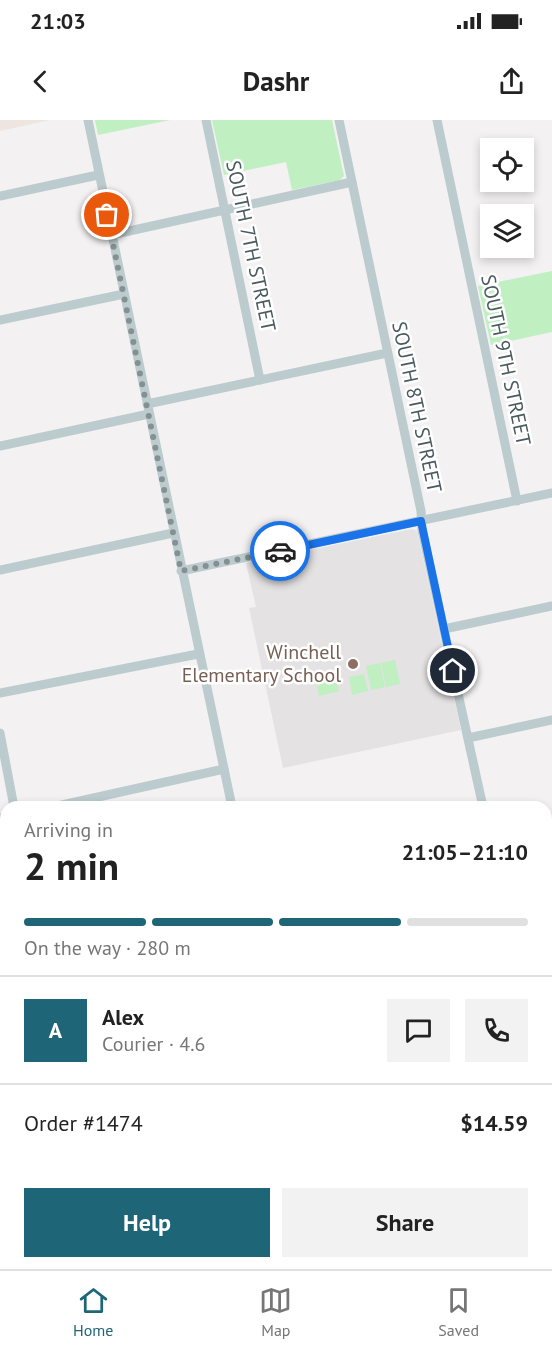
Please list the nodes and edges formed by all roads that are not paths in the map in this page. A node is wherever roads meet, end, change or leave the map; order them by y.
1 (88, 120) edge
2 (207, 120) edge
3 (339, 120) edge
4 (437, 120) edge
5 (98, 175) junction
6 (352, 182) junction
7 (0, 196) edge
8 (226, 210) junction
9 (111, 235) junction
10 (124, 294) junction
11 (0, 320) edge
12 (387, 353) junction
13 (260, 380) junction
14 (148, 409) junction
15 (0, 446) edge
16 (552, 493) edge
17 (517, 501) junction
18 (421, 521) junction
19 (173, 533) junction
20 (0, 570) edge
21 (181, 571) junction
22 (552, 606) edge
23 (444, 629) junction
24 (198, 654) junction
25 (0, 693) edge
26 (552, 720) edge
27 (0, 734) edge
28 (468, 738) junction
29 (224, 769) junction
30 (13, 801) edge
31 (79, 801) edge
32 (231, 801) edge
33 (482, 801) edge

1 - 5 street
2 - 8 street, SOUTH 7TH STREET
3 - 6 street, SOUTH 8TH STREET
4 - 17 street, SOUTH 9TH STREET
5 - 7 street
5 - 9 street
6 - 8 street
6 - 12 street, SOUTH 8TH STREET
8 - 9 street
8 - 13 street, SOUTH 7TH STREET
9 - 10 street
10 - 11 street
10 - 14 street
12 - 13 street
12 - 18 street, SOUTH 8TH STREET
13 - 14 street
14 - 15 street
14 - 19 street
16 - 17 street
17 - 18 street
18 - 21 street
18 - 23 street, SOUTH 8TH STREET
19 - 20 street
19 - 21 street
21 - 24 street
22 - 23 street
23 - 28 street, SOUTH 8TH STREET
24 - 25 street
24 - 29 street
26 - 28 street
27 - 30 street
28 - 33 street, SOUTH 8TH STREET
29 - 31 street
29 - 32 street

